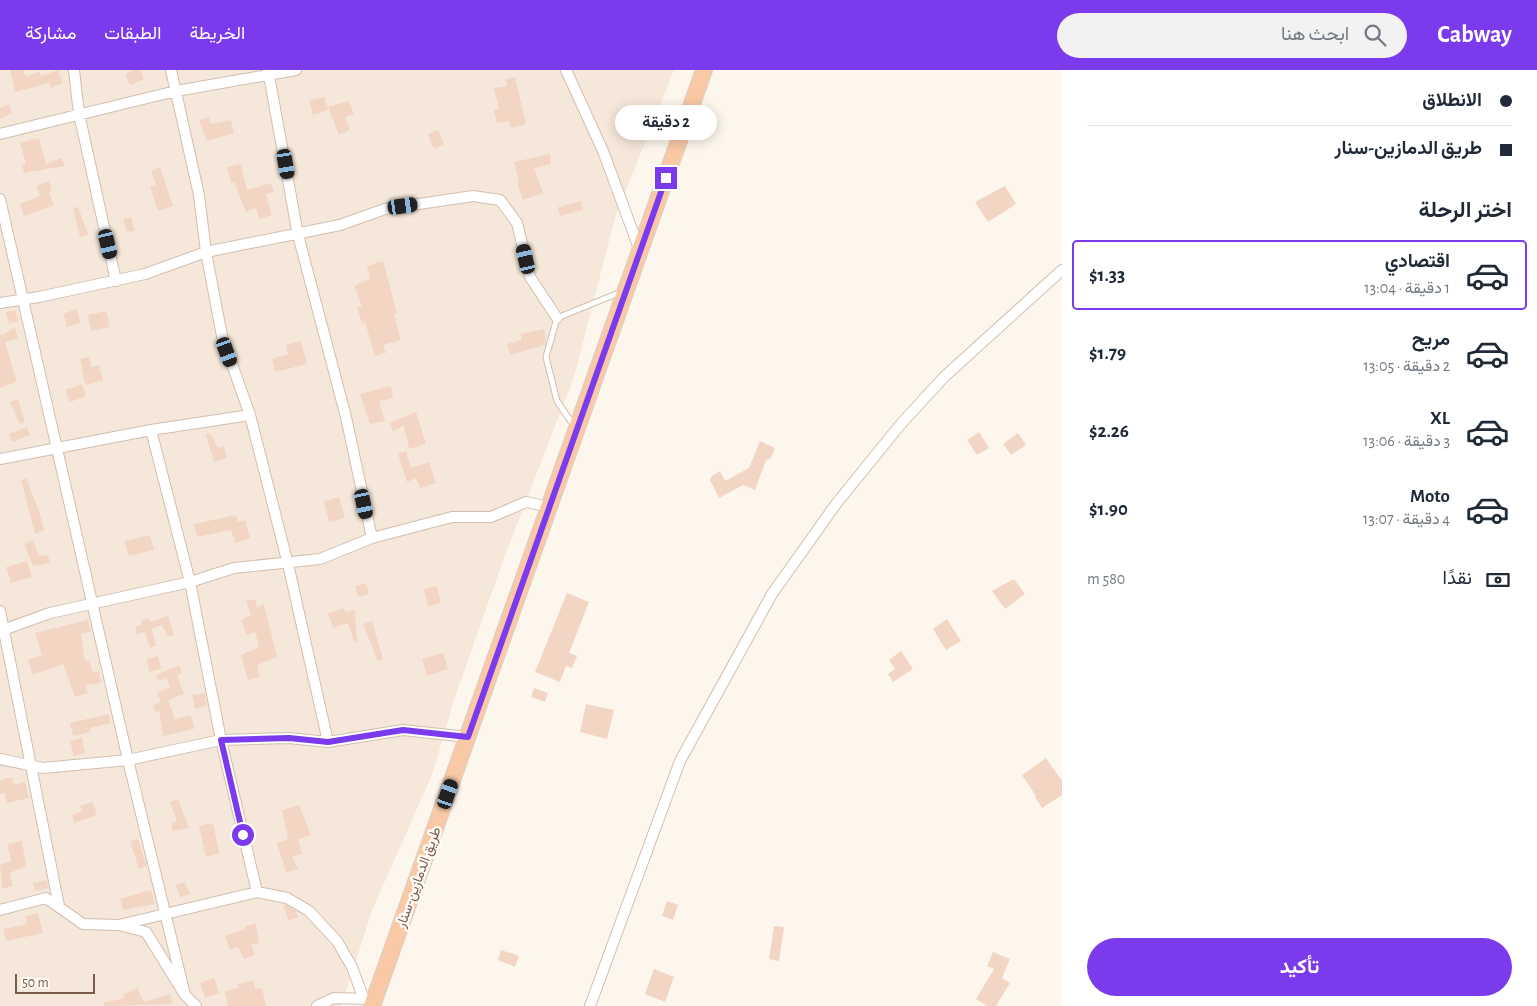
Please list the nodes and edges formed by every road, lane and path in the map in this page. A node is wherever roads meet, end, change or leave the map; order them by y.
1 (74, 70) edge
2 (171, 70) edge
3 (296, 70) edge
4 (566, 70) edge
5 (704, 70) edge
6 (269, 73) edge
7 (176, 91) junction
8 (79, 114) junction
9 (0, 134) edge
10 (0, 198) edge
11 (298, 235) junction
12 (640, 251) junction
13 (206, 252) junction
14 (1062, 270) edge
15 (116, 281) junction
16 (626, 290) junction
17 (24, 300) junction
18 (0, 303) edge
19 (557, 318) junction
20 (250, 415) junction
21 (151, 430) junction
22 (577, 430) junction
23 (56, 449) junction
24 (0, 459) edge
25 (549, 507) junction
26 (372, 538) junction
27 (288, 564) junction
28 (190, 582) junction
29 (94, 605) junction
30 (0, 611) edge
31 (3, 630) edge
32 (468, 737) junction
33 (221, 740) junction
34 (328, 742) junction
35 (0, 759) edge
36 (128, 760) junction
37 (32, 766) junction
38 (256, 892) junction
39 (59, 906) junction
40 (0, 910) edge
41 (166, 912) junction
42 (119, 925) junction
43 (185, 995) junction
44 (370, 1001) edge
45 (196, 1006) edge
46 (317, 1006) edge
47 (590, 1006) edge

1 - 8 street
2 - 7 street
3 - 6 street
4 - 12 street
5 - 12 highway, طريق الدمازين-سنار
6 - 7 street
6 - 11 street
7 - 8 street
7 - 13 street
8 - 9 street
8 - 15 street
10 - 17 street
11 - 13 street
11 - 19 street
11 - 26 street
12 - 16 highway, طريق الدمازين-سنار
13 - 15 street
13 - 20 street
14 - 47 street
15 - 17 street
16 - 19 lane
16 - 22 highway, طريق الدمازين-سنار
17 - 18 street
17 - 23 street
19 - 22 lane
20 - 21 street
20 - 27 street
21 - 23 street
21 - 28 street
22 - 25 highway, طريق الدمازين-سنار
23 - 24 street
23 - 29 street
25 - 26 street
25 - 32 highway, طريق الدمازين-سنار
26 - 27 street
27 - 28 street
27 - 34 street
28 - 29 street
28 - 33 street
29 - 31 street
29 - 36 street
30 - 31 street
31 - 37 street
32 - 34 street
32 - 44 highway, طريق الدمازين-سنار
33 - 34 street
33 - 36 street
33 - 38 street
35 - 37 street
36 - 37 street
36 - 41 street
37 - 39 street
38 - 41 street
38 - 44 street
39 - 40 street
39 - 42 street
41 - 42 street
41 - 43 street
42 - 43 street
43 - 45 street
44 - 46 street

